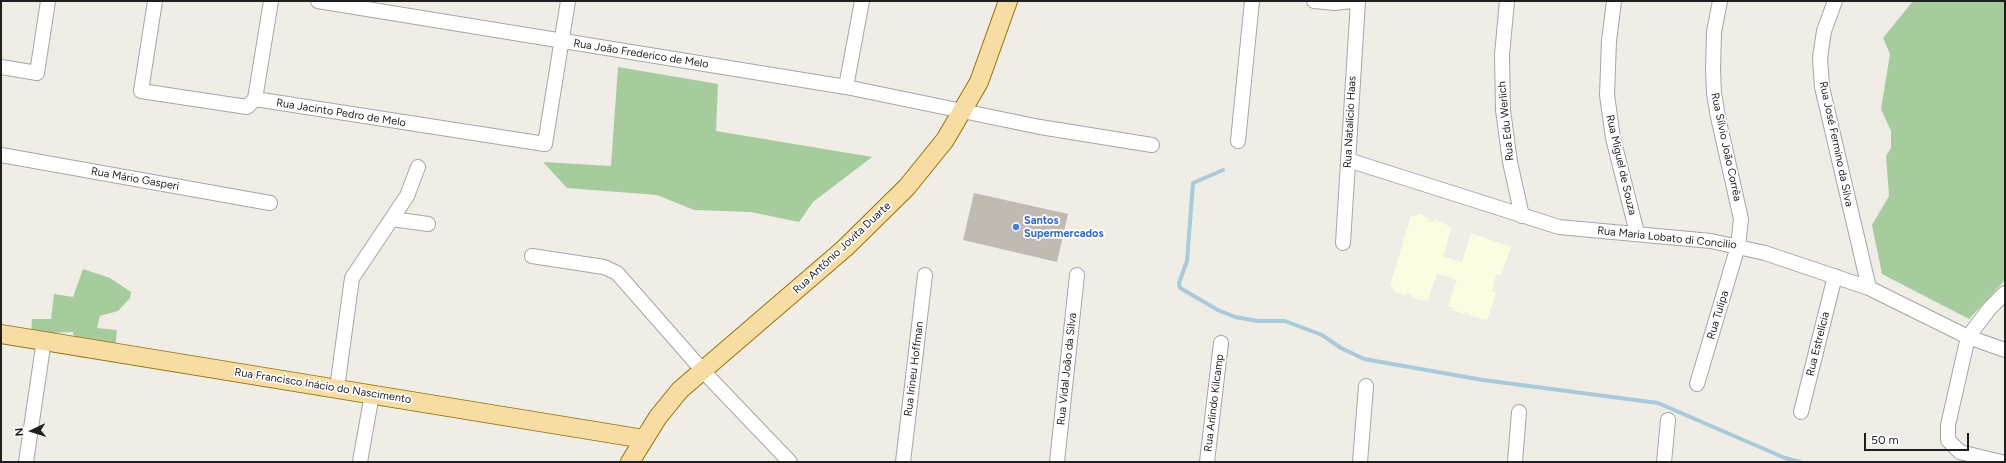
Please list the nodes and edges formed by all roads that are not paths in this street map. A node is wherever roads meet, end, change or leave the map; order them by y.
1 (48, 1) edge
2 (155, 1) edge
3 (271, 1) edge
4 (318, 1) edge
5 (568, 1) edge
6 (862, 1) edge
7 (1008, 1) edge
8 (1252, 1) edge
9 (1314, 1) edge
10 (1351, 1) edge
11 (1358, 1) edge
12 (1507, 1) edge
13 (1614, 1) edge
14 (1720, 1) edge
15 (1835, 1) edge
16 (562, 41) junction
17 (1, 67) edge
18 (846, 87) junction
19 (254, 99) junction
20 (962, 112) junction
21 (1238, 140) dead end
22 (1152, 146) dead end
23 (1, 155) edge
24 (1348, 160) junction
25 (418, 167) dead end
26 (270, 203) dead end
27 (1522, 216) junction
28 (392, 219) junction
29 (428, 224) dead end
30 (1637, 233) junction
31 (1343, 243) dead end
32 (1738, 246) junction
33 (532, 256) dead end
34 (1077, 275) dead end
35 (925, 276) dead end
36 (1835, 276) junction
37 (1869, 288) junction
38 (2005, 293) edge
39 (1, 334) edge
40 (1968, 337) junction
41 (44, 340) junction
42 (1221, 343) dead end
43 (2005, 350) edge
44 (703, 371) junction
45 (1697, 384) dead end
46 (1366, 386) dead end
47 (337, 388) junction
48 (372, 394) junction
49 (1519, 412) dead end
50 (1801, 412) dead end
51 (1668, 420) dead end
52 (644, 439) junction
53 (26, 462) edge
54 (360, 462) edge
55 (630, 462) edge
56 (790, 462) edge
57 (903, 462) edge
58 (1057, 462) edge
59 (1207, 462) edge
60 (1360, 462) edge
61 (1516, 462) edge
62 (1664, 462) edge
63 (2002, 462) edge

1 - 17 street
2 - 19 street
3 - 19 street
4 - 16 street, Rua João Frederico de Melo
5 - 16 street
6 - 18 street
7 - 20 main road, Rua Antônio Jovita Duarte
8 - 21 street
9 - 10 street
11 - 24 street, Rua Natalício Haas
12 - 27 street, Rua Edu Werlich
13 - 30 street, Rua Miguel de Souza
14 - 32 street, Rua Sílvio João Corrêa
15 - 37 street, Rua José Fermino da Silva
16 - 18 street, Rua João Frederico de Melo
16 - 19 street, Rua Jacinto Pedro de Melo
18 - 20 street, Rua João Frederico de Melo
20 - 22 street, Rua João Frederico de Melo
20 - 44 main road, Rua Antônio Jovita Duarte
23 - 26 street, Rua Mário Gasperi
24 - 27 street, Rua Maria Lobato di Concilio
24 - 31 street, Rua Natalício Haas
25 - 28 street
27 - 30 street, Rua Maria Lobato di Concilio
28 - 29 street
28 - 47 street
30 - 32 street, Rua Maria Lobato di Concilio
32 - 36 street, Rua Maria Lobato di Concilio
32 - 45 street, Rua Tulipa
33 - 44 street
34 - 58 street, Rua Vidal João da Silva
35 - 57 street, Rua Irineu Hoffman
36 - 37 street, Rua Maria Lobato di Concilio
36 - 50 street, Rua Estrelícia
37 - 40 street, Rua Maria Lobato di Concilio
38 - 40 street
39 - 41 main road, Rua Francisco Inácio do Nascimento
40 - 43 street, Rua Maria Lobato di Concilio
40 - 63 street
41 - 47 main road, Rua Francisco Inácio do Nascimento
41 - 53 street
42 - 59 street, Rua Arlindo Kilcamp
44 - 52 main road, Rua Antônio Jovita Duarte
44 - 56 street
46 - 60 street
47 - 48 main road, Rua Francisco Inácio do Nascimento
48 - 52 main road, Rua Francisco Inácio do Nascimento
48 - 54 street
49 - 61 street
51 - 62 street
52 - 55 main road, Rua Antônio Jovita Duarte

